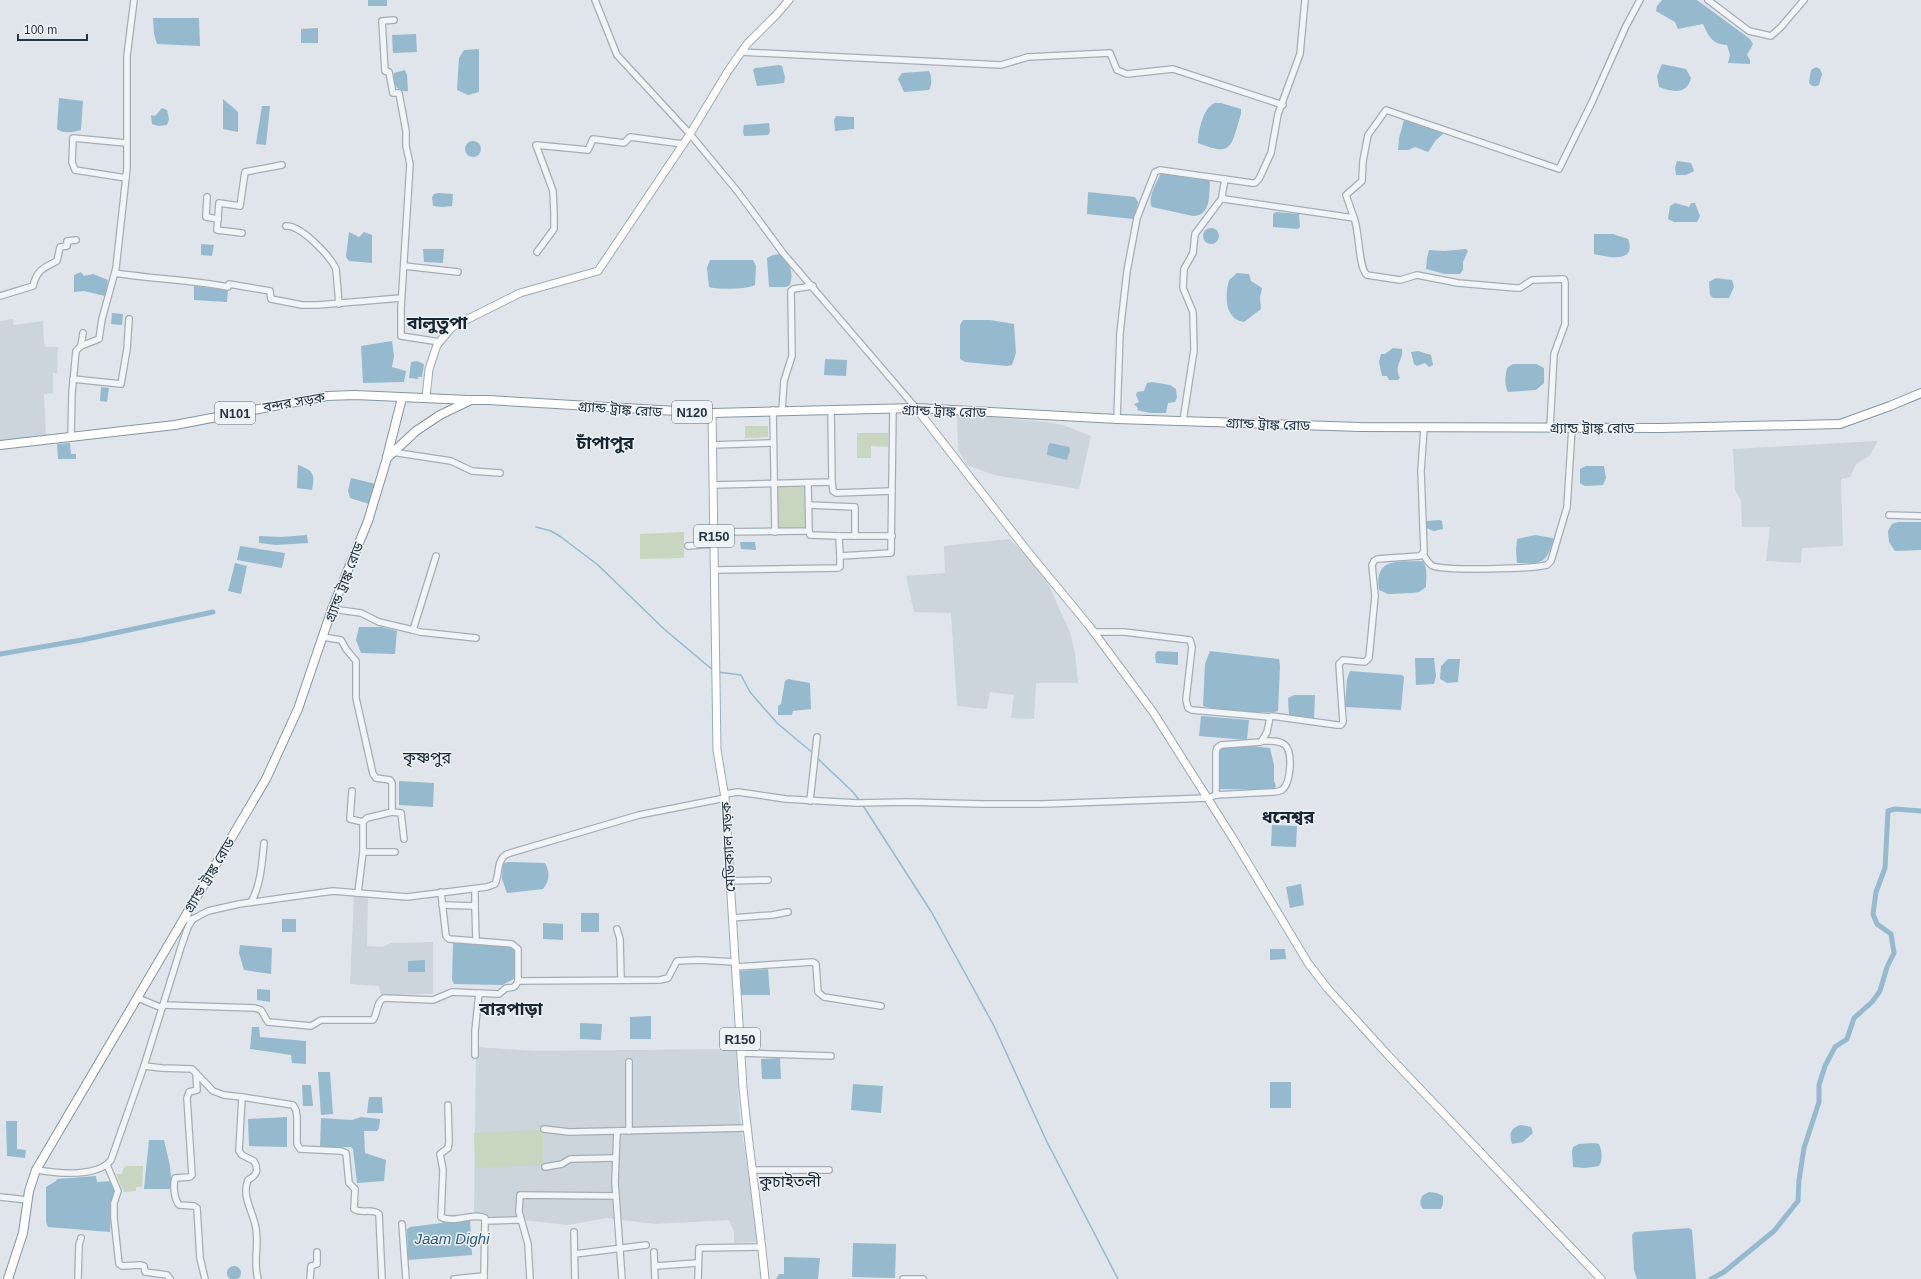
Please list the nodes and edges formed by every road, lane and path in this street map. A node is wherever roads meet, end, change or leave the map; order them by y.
1 (134, 0) edge
2 (595, 0) edge
3 (789, 0) edge
4 (1305, 0) edge
5 (1640, 0) edge
6 (1708, 0) edge
7 (1804, 0) edge
8 (394, 20) dead end
9 (741, 52) junction
10 (1283, 105) junction
11 (690, 134) junction
12 (126, 143) junction
13 (683, 144) junction
14 (282, 165) dead end
15 (126, 178) junction
16 (1225, 179) junction
17 (207, 198) dead end
18 (1222, 198) junction
19 (1354, 218) junction
20 (218, 220) junction
21 (286, 226) dead end
22 (242, 234) dead end
23 (76, 240) dead end
24 (537, 252) dead end
25 (404, 266) junction
26 (458, 272) dead end
27 (115, 273) junction
28 (813, 286) junction
29 (0, 296) edge
30 (401, 298) junction
31 (339, 304) junction
32 (129, 319) dead end
33 (83, 334) dead end
34 (440, 342) junction
35 (81, 346) junction
36 (73, 379) junction
37 (1921, 393) edge
38 (402, 398) junction
39 (426, 398) junction
40 (471, 400) junction
41 (916, 408) junction
42 (831, 409) junction
43 (893, 409) junction
44 (773, 410) junction
45 (782, 410) junction
46 (712, 413) junction
47 (1117, 419) junction
48 (1183, 421) junction
49 (1550, 427) junction
50 (1424, 428) junction
51 (1572, 428) junction
52 (71, 436) junction
53 (774, 443) junction
54 (0, 445) edge
55 (712, 445) junction
56 (389, 455) junction
57 (500, 473) dead end
58 (832, 482) junction
59 (808, 483) junction
60 (774, 484) junction
61 (713, 485) junction
62 (892, 491) junction
63 (809, 505) junction
64 (1890, 515) dead end
65 (1921, 516) edge
66 (809, 531) junction
67 (714, 532) junction
68 (775, 532) junction
69 (839, 536) junction
70 (855, 536) junction
71 (892, 536) junction
72 (714, 544) junction
73 (688, 546) dead end
74 (1423, 554) junction
75 (436, 556) dead end
76 (840, 556) junction
77 (715, 570) junction
78 (332, 609) junction
79 (413, 630) junction
80 (1094, 632) junction
81 (323, 637) junction
82 (476, 638) dead end
83 (1270, 717) junction
84 (817, 737) dead end
85 (1263, 741) junction
86 (352, 791) dead end
87 (1216, 795) junction
88 (725, 796) junction
89 (1208, 798) junction
90 (810, 801) junction
91 (392, 812) junction
92 (363, 822) junction
93 (404, 838) dead end
94 (264, 843) dead end
95 (363, 852) junction
96 (395, 852) dead end
97 (768, 880) dead end
98 (729, 881) junction
99 (475, 889) junction
100 (442, 892) junction
101 (358, 893) junction
102 (251, 902) junction
103 (442, 904) junction
104 (475, 906) junction
105 (788, 912) dead end
106 (732, 918) junction
107 (193, 919) junction
108 (183, 920) junction
109 (617, 929) dead end
110 (476, 940) junction
111 (735, 964) junction
112 (621, 980) junction
113 (518, 981) junction
114 (479, 993) junction
115 (138, 998) junction
116 (162, 1006) junction
117 (881, 1006) dead end
118 (740, 1053) junction
119 (475, 1055) dead end
120 (831, 1056) dead end
121 (629, 1062) dead end
122 (144, 1066) junction
123 (196, 1073) junction
124 (242, 1097) junction
125 (448, 1106) dead end
126 (747, 1128) junction
127 (544, 1129) dead end
128 (617, 1131) junction
129 (629, 1131) junction
130 (615, 1158) junction
131 (107, 1165) junction
132 (545, 1167) dead end
133 (36, 1170) junction
134 (754, 1170) junction
135 (829, 1170) dead end
136 (616, 1196) junction
137 (0, 1198) edge
138 (28, 1200) junction
139 (521, 1220) junction
140 (485, 1221) junction
141 (402, 1224) dead end
142 (574, 1232) dead end
143 (81, 1238) dead end
144 (646, 1245) dead end
145 (762, 1247) junction
146 (620, 1248) junction
147 (318, 1252) dead end
148 (654, 1252) dead end
149 (575, 1254) junction
150 (698, 1263) junction
151 (655, 1266) junction
152 (145, 1272) junction
153 (484, 1278) edge
154 (8, 1279) edge
155 (78, 1279) edge
156 (145, 1279) edge
157 (170, 1279) edge
158 (205, 1279) edge
159 (258, 1279) edge
160 (310, 1279) edge
161 (382, 1279) edge
162 (406, 1279) edge
163 (454, 1279) edge
164 (530, 1279) edge
165 (575, 1279) edge
166 (622, 1279) edge
167 (655, 1279) edge
168 (698, 1279) edge
169 (765, 1279) edge
170 (902, 1279) edge
171 (923, 1279) edge
172 (1601, 1279) edge

1 - 12 street
2 - 11 street
3 - 9 main road
4 - 10 street
5 - 19 street
6 - 7 street
8 - 25 street
9 - 10 street
9 - 11 main road
10 - 16 street
11 - 13 main road
11 - 28 street
12 - 15 street
12 - 15 street
13 - 24 street
13 - 34 main road
14 - 20 street
15 - 27 street
16 - 18 street
16 - 47 street
17 - 20 street
18 - 19 street
18 - 48 street
19 - 49 street
20 - 22 street
21 - 31 street
23 - 29 street
25 - 26 street
25 - 30 street
27 - 31 street
27 - 35 street
28 - 41 street
28 - 45 street
30 - 31 street
30 - 34 street
32 - 36 street
33 - 35 street
34 - 39 main road
35 - 36 street
36 - 52 street
37 - 51 highway, গ্র্যান্ড ট্রাঙ্ক রোড / N120
38 - 39 highway, বন্দর সড়ক / N101
38 - 52 highway, বন্দর সড়ক / N101
38 - 56 highway, গ্র্যান্ড ট্রাঙ্ক রোড
39 - 40 highway, বন্দর সড়ক / N101
40 - 46 highway, গ্র্যান্ড ট্রাঙ্ক রোড / N120
40 - 56 highway
41 - 43 highway, গ্র্যান্ড ট্রাঙ্ক রোড / N120
41 - 47 highway, গ্র্যান্ড ট্রাঙ্ক রোড / N120
41 - 80 main road
42 - 43 highway, গ্র্যান্ড ট্রাঙ্ক রোড / N120
42 - 45 highway, গ্র্যান্ড ট্রাঙ্ক রোড / N120
42 - 58 street
43 - 62 street
44 - 45 highway, গ্র্যান্ড ট্রাঙ্ক রোড / N120
44 - 46 highway, গ্র্যান্ড ট্রাঙ্ক রোড / N120
44 - 53 street
46 - 55 main road, মেডিক্যাল সড়ক / R150
47 - 48 highway, গ্র্যান্ড ট্রাঙ্ক রোড / N120
48 - 50 highway, গ্র্যান্ড ট্রাঙ্ক রোড / N120
49 - 50 highway, গ্র্যান্ড ট্রাঙ্ক রোড / N120
49 - 51 highway, গ্র্যান্ড ট্রাঙ্ক রোড / N120
50 - 74 street
51 - 74 street
52 - 54 highway, বন্দর সড়ক / N101
53 - 55 street
53 - 60 street
55 - 61 main road, মেডিক্যাল সড়ক / R150
56 - 57 street
56 - 78 highway, গ্র্যান্ড ট্রাঙ্ক রোড
58 - 59 street
58 - 62 street
59 - 60 street
59 - 63 street
60 - 61 street
60 - 68 street
61 - 67 main road, মেডিক্যাল সড়ক / R150
62 - 71 street
63 - 66 street
63 - 70 street
64 - 65 street
66 - 68 street
66 - 69 street
67 - 68 street
67 - 72 main road, মেডিক্যাল সড়ক / R150
69 - 70 street
69 - 76 street
70 - 71 street
71 - 76 street
72 - 73 street
72 - 77 main road, মেডিক্যাল সড়ক / R150
74 - 83 street
75 - 79 street
76 - 77 street
77 - 88 main road, মেডিক্যাল সড়ক / R150
78 - 79 street
78 - 81 highway, গ্র্যান্ড ট্রাঙ্ক রোড
79 - 82 street
80 - 83 street
80 - 89 main road
81 - 91 street
81 - 108 highway, গ্র্যান্ড ট্রাঙ্ক রোড
83 - 85 street
84 - 90 street
85 - 87 street
85 - 87 street
86 - 92 street
87 - 89 street
88 - 90 street
88 - 98 main road, মেডিক্যাল সড়ক / R150
88 - 99 street
89 - 90 street
89 - 172 main road
91 - 92 street
91 - 93 street
92 - 95 street
94 - 102 street
95 - 96 street
95 - 101 street
97 - 98 street
98 - 106 main road, মেডিক্যাল সড়ক / R150
99 - 100 street
99 - 104 street
100 - 101 street
100 - 103 street
101 - 102 street
102 - 107 street
103 - 104 street
103 - 110 street
104 - 110 street
105 - 106 street
106 - 111 main road, মেডিক্যাল সড়ক / R150
107 - 108 street
107 - 116 street
108 - 115 highway, গ্র্যান্ড ট্রাঙ্ক রোড
109 - 112 street
110 - 113 street
111 - 112 street
111 - 117 street
111 - 118 main road, মেডিক্যাল সড়ক / R150
112 - 113 street
113 - 114 street
114 - 116 street
114 - 119 street
115 - 116 street
115 - 133 highway, গ্র্যান্ড ট্রাঙ্ক রোড
116 - 122 street
118 - 120 street
118 - 126 main road, মেডিক্যাল সড়ক / R150
121 - 129 street
122 - 123 street
122 - 131 street
123 - 124 street
123 - 158 street
124 - 159 street
124 - 161 street
125 - 140 street
126 - 129 street
126 - 134 main road, মেডিক্যাল সড়ক / R150
127 - 128 street
128 - 129 street
128 - 130 street
130 - 132 street
130 - 136 street
131 - 133 street
131 - 152 street
133 - 138 highway, গ্র্যান্ড ট্রাঙ্ক রোড
134 - 135 street
134 - 145 main road, মেডিক্যাল সড়ক / R150
136 - 139 street
136 - 146 street
137 - 138 street
138 - 154 highway, গ্র্যান্ড ট্রাঙ্ক রোড
139 - 140 street
139 - 164 street
140 - 153 street
141 - 162 street
142 - 149 street
143 - 155 street
144 - 146 street
145 - 150 street
145 - 169 main road, মেডিক্যাল সড়ক / R150
146 - 149 street
146 - 166 street
147 - 160 street
148 - 151 street
149 - 165 street
150 - 151 street
150 - 168 street
151 - 167 street
152 - 156 street
152 - 157 street
153 - 163 street
170 - 171 street

